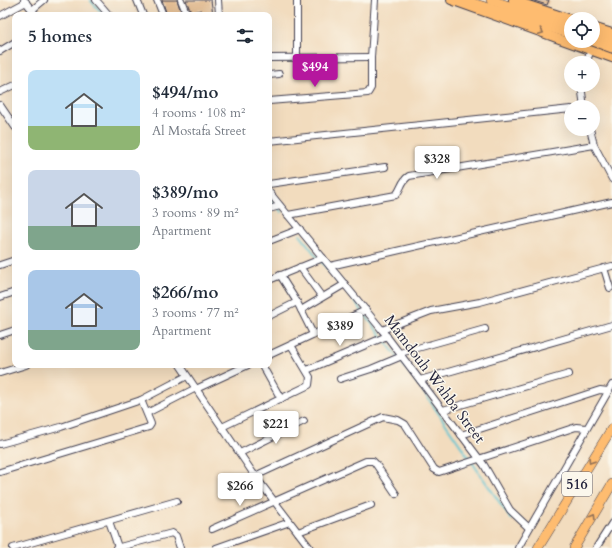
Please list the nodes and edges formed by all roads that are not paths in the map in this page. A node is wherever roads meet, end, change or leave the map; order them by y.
1 (44, 0) edge
2 (96, 0) edge
3 (137, 0) edge
4 (157, 0) edge
5 (181, 0) edge
6 (218, 0) edge
7 (297, 0) edge
8 (375, 0) edge
9 (452, 0) edge
10 (463, 0) edge
11 (491, 0) edge
12 (512, 0) edge
13 (25, 1) edge
14 (34, 12) edge
15 (106, 12) edge
16 (142, 12) edge
17 (162, 12) edge
18 (187, 12) edge
19 (219, 12) edge
20 (0, 16) edge
21 (564, 23) edge
22 (564, 24) edge
23 (564, 25) edge
24 (600, 30) edge
25 (612, 34) edge
26 (600, 36) edge
27 (564, 37) edge
28 (612, 40) edge
29 (12, 44) edge
30 (600, 47) edge
31 (595, 48) edge
32 (612, 48) edge
33 (0, 51) edge
34 (297, 57) junction
35 (370, 57) junction
36 (272, 58) edge
37 (612, 58) edge
38 (280, 74) dead end
39 (272, 75) edge
40 (12, 86) edge
41 (0, 92) edge
42 (272, 101) edge
43 (1, 110) edge
44 (564, 110) edge
45 (12, 123) edge
46 (592, 136) edge
47 (272, 141) edge
48 (594, 144) junction
49 (385, 167) dead end
50 (612, 179) edge
51 (272, 184) edge
52 (612, 202) edge
53 (275, 207) edge
54 (288, 215) junction
55 (300, 229) junction
56 (272, 240) edge
57 (320, 258) junction
58 (12, 261) edge
59 (0, 265) edge
60 (330, 266) junction
61 (612, 266) edge
62 (300, 267) junction
63 (604, 268) junction
64 (280, 275) junction
65 (272, 279) edge
66 (342, 285) junction
67 (610, 288) dead end
68 (12, 293) edge
69 (0, 297) edge
70 (322, 297) junction
71 (297, 302) junction
72 (301, 310) junction
73 (363, 311) junction
74 (272, 314) edge
75 (612, 325) edge
76 (485, 329) dead end
77 (382, 330) junction
78 (12, 331) edge
79 (313, 334) junction
80 (0, 335) edge
81 (384, 338) junction
82 (291, 345) junction
83 (272, 354) edge
84 (399, 357) junction
85 (16, 368) edge
86 (182, 368) edge
87 (242, 368) edge
88 (264, 368) edge
89 (307, 370) junction
90 (0, 373) edge
91 (569, 374) dead end
92 (187, 376) junction
93 (340, 379) dead end
94 (420, 380) junction
95 (612, 385) edge
96 (196, 389) junction
97 (608, 391) junction
98 (281, 399) junction
99 (142, 400) junction
100 (443, 410) junction
101 (146, 413) junction
102 (304, 421) dead end
103 (222, 427) junction
104 (586, 428) junction
105 (612, 428) edge
106 (461, 435) junction
107 (0, 444) edge
108 (240, 453) junction
109 (476, 459) junction
110 (0, 472) edge
111 (255, 476) junction
112 (612, 484) edge
113 (396, 494) dead end
114 (177, 501) dead end
115 (275, 502) junction
116 (371, 505) dead end
117 (109, 520) junction
118 (290, 522) junction
119 (612, 523) edge
120 (529, 528) junction
121 (212, 529) dead end
122 (298, 532) junction
123 (540, 544) edge
124 (13, 548) edge
125 (117, 548) edge
126 (180, 548) edge
127 (216, 548) edge
128 (310, 548) edge
129 (518, 548) edge
130 (574, 548) edge
131 (596, 548) edge

1 - 14 street
2 - 15 street
3 - 16 street
4 - 17 street
5 - 18 street
6 - 19 street
7 - 34 street
8 - 35 street
9 -> 27 main road
10 - 23 highway
11 - 22 highway
12 - 21 main road
13 - 14 street
13 - 20 street
24 - 25 main road
26 - 28 highway
29 - 33 street
30 - 32 highway
31 - 37 main road
34 - 35 street
34 - 36 street
35 - 42 street
38 - 39 street
40 - 41 street
43 - 45 street
44 - 47 street
46 - 48 street
48 - 50 street
48 - 54 street
49 - 51 street
52 - 60 street
53 - 54 street, Mamdouh Wahba Street
54 - 55 street, Mamdouh Wahba Street
55 - 56 street
55 - 57 street, Mamdouh Wahba Street
57 - 60 street, Mamdouh Wahba Street
57 - 62 street
58 - 59 street
60 - 66 street, Mamdouh Wahba Street
61 - 63 street
62 - 64 street
62 - 70 street
63 - 67 street
63 - 77 street
64 - 65 street
64 - 71 street
66 - 70 street
66 - 73 street, Mamdouh Wahba Street
68 - 69 street
70 - 72 street
71 - 72 street
71 - 74 street
72 - 79 street
73 - 77 street, Mamdouh Wahba Street
73 - 79 street
75 - 94 street
76 - 84 street
77 - 81 street, Mamdouh Wahba Street
78 - 80 street
79 - 82 street
81 - 84 street, Mamdouh Wahba Street
81 - 89 street
82 - 83 street
82 - 89 street
84 - 93 street
84 - 94 street, Mamdouh Wahba Street
85 - 90 street
86 - 92 street
87 - 96 street
88 - 98 street
89 - 98 street
91 - 100 street
92 - 96 street
92 - 99 street
94 - 100 street, Mamdouh Wahba Street
95 - 97 street
96 - 101 street
96 - 103 street
97 - 104 street
97 - 106 street
98 - 103 street
99 - 101 street
99 - 107 street
100 - 106 street, Mamdouh Wahba Street
101 - 110 street
102 - 108 street
103 - 108 street
104 - 109 street
104 - 120 street
105 -> 123 highway, 516
106 - 109 street, Mamdouh Wahba Street
108 - 111 street
109 - 111 street
109 - 120 street, Mamdouh Wahba Street
111 - 115 street
130 -> 112 highway, 516
113 - 115 street
114 - 117 street
115 - 118 street
115 - 121 street
116 - 122 street
117 - 124 street
117 - 125 street
118 - 122 street
118 - 127 street
119 - 131 street
120 - 129 street
122 - 128 street
125 - 126 street

